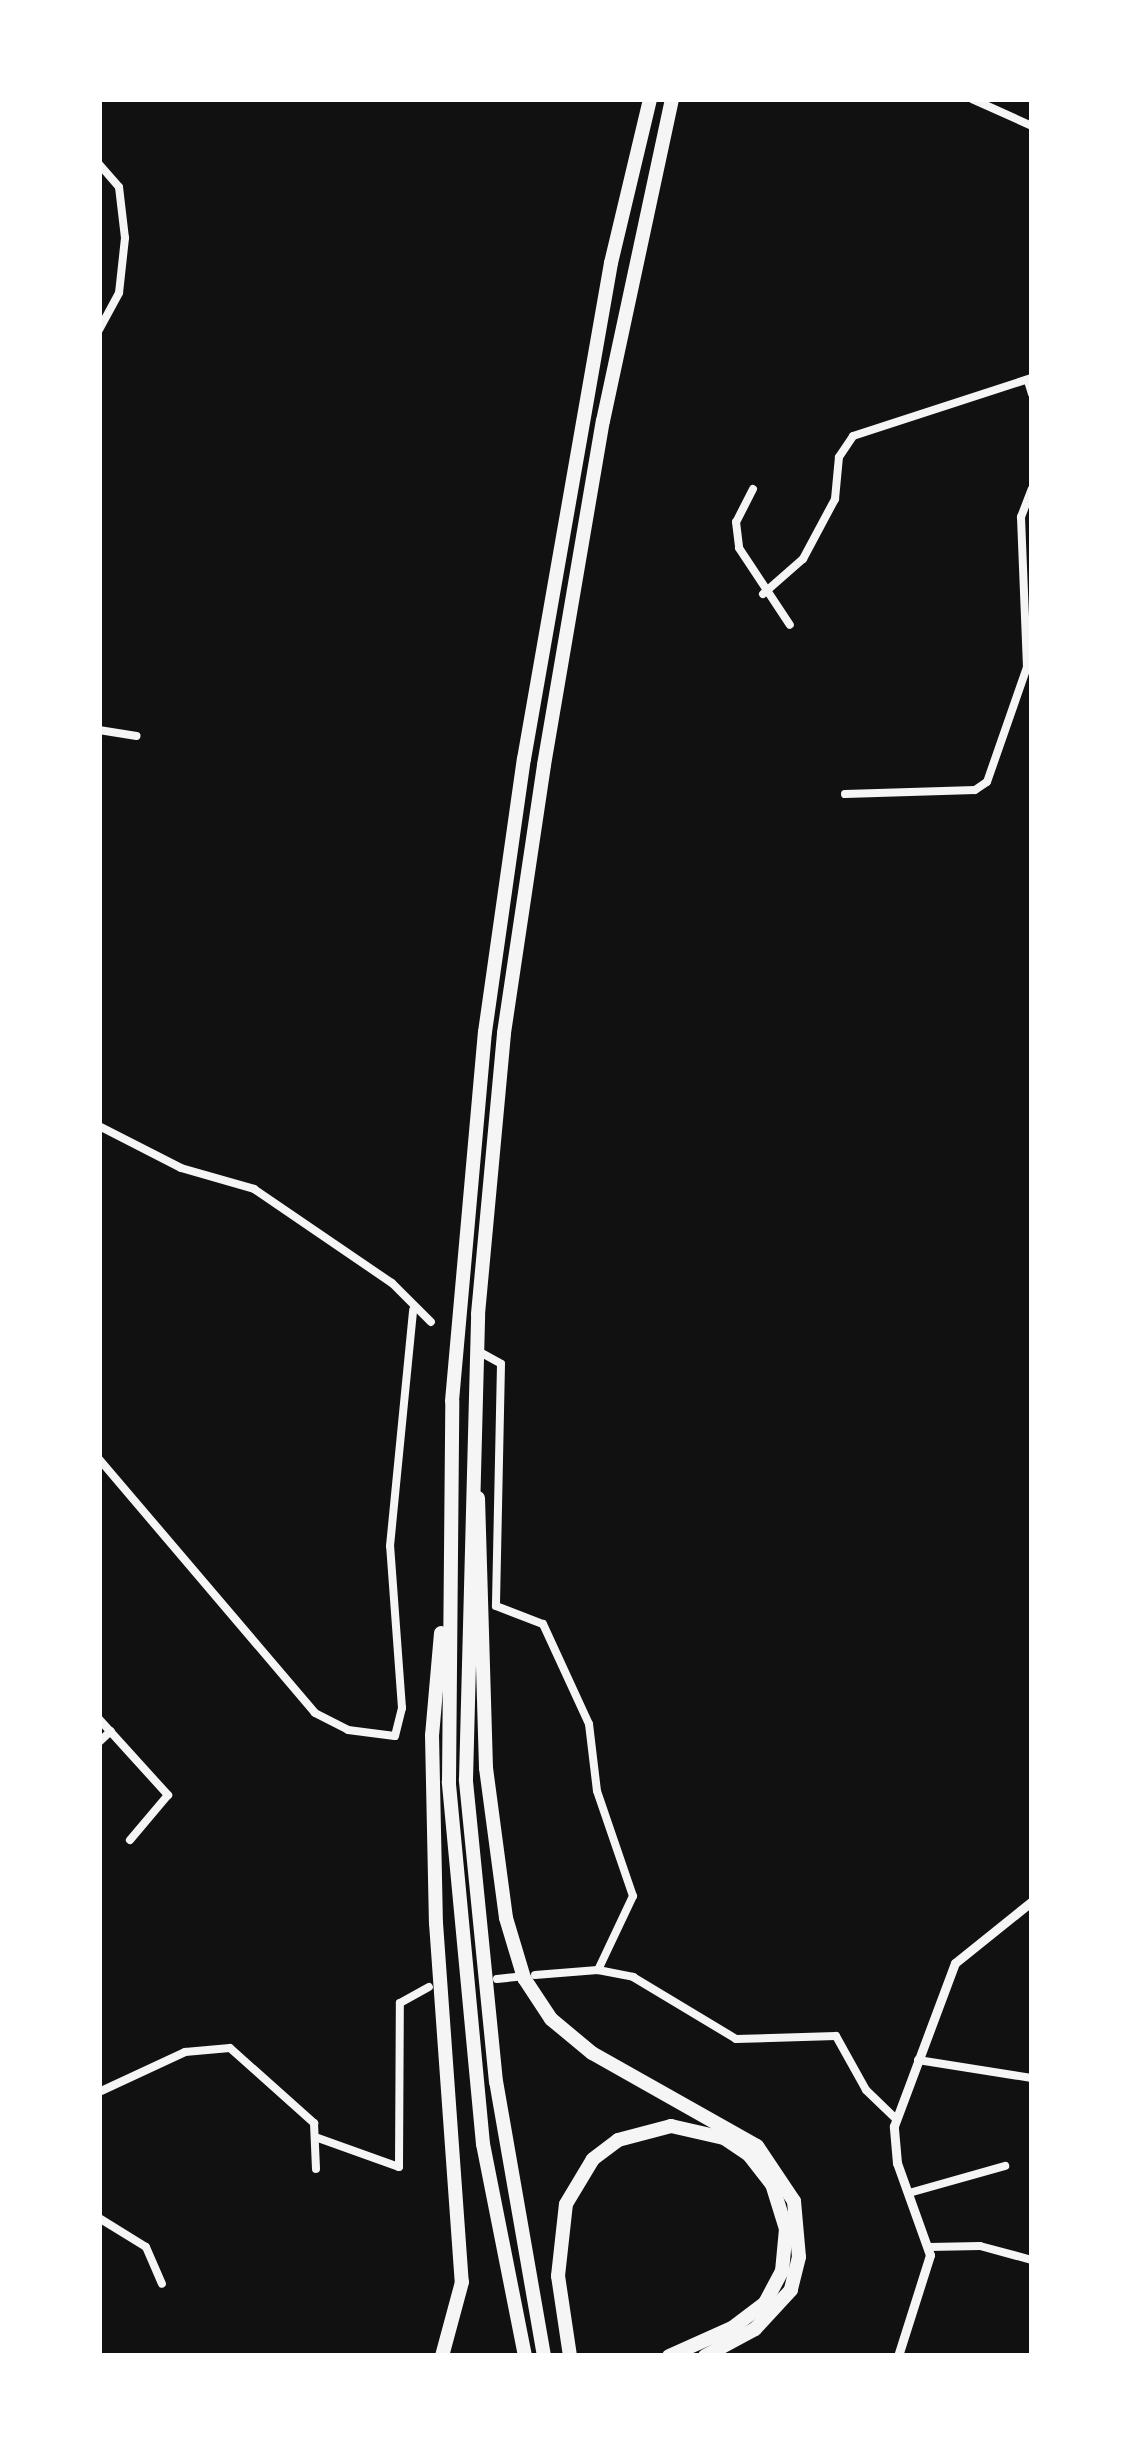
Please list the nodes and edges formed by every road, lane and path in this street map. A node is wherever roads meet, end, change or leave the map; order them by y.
1 (650, 99) edge
2 (672, 99) edge
3 (972, 99) edge
4 (1032, 126) edge
5 (99, 164) edge
6 (99, 330) edge
7 (1030, 380) edge
8 (1032, 394) edge
9 (753, 488) dead end
10 (1032, 489) edge
11 (763, 594) junction
12 (790, 625) dead end
13 (99, 730) edge
14 (137, 736) dead end
15 (845, 794) dead end
16 (99, 1126) edge
17 (413, 1310) junction
18 (430, 1322) dead end
19 (476, 1350) dead end
20 (472, 1436) junction
21 (99, 1459) edge
22 (448, 1575) junction
23 (99, 1719) edge
24 (111, 1731) junction
25 (99, 1742) edge
26 (130, 1840) dead end
27 (1032, 1901) edge
28 (598, 1970) junction
29 (535, 1975) dead end
30 (516, 1977) dead end
31 (497, 1979) dead end
32 (429, 1987) dead end
33 (917, 2060) junction
34 (1032, 2078) edge
35 (99, 2092) edge
36 (896, 2119) junction
37 (318, 2138) junction
38 (1005, 2166) dead end
39 (316, 2169) dead end
40 (909, 2193) junction
41 (99, 2218) edge
42 (929, 2247) junction
43 (1032, 2260) edge
44 (162, 2284) dead end
45 (442, 2356) edge
46 (525, 2356) edge
47 (544, 2356) edge
48 (570, 2356) edge
49 (669, 2356) edge
50 (705, 2356) edge
51 (898, 2356) edge

1 - 22 highway
2 - 20 highway
3 - 4 street
5 - 6 street
7 - 8 street
7 - 11 street
9 - 11 street
10 - 15 street
11 - 12 street
13 - 14 street
16 - 17 street
17 - 18 street
17 - 21 street
19 - 28 street
20 - 47 highway
20 - 50 highway
22 - 45 highway
22 - 46 highway
23 - 24 street
24 - 25 street
24 - 26 street
27 - 33 street
28 - 29 street
28 - 36 street
30 - 31 street
32 - 37 street
33 - 34 street
33 - 36 street
35 - 37 street
36 - 40 street
37 - 39 street
38 - 40 street
40 - 42 street
41 - 44 street
42 - 43 street
42 - 51 street
48 - 49 highway

